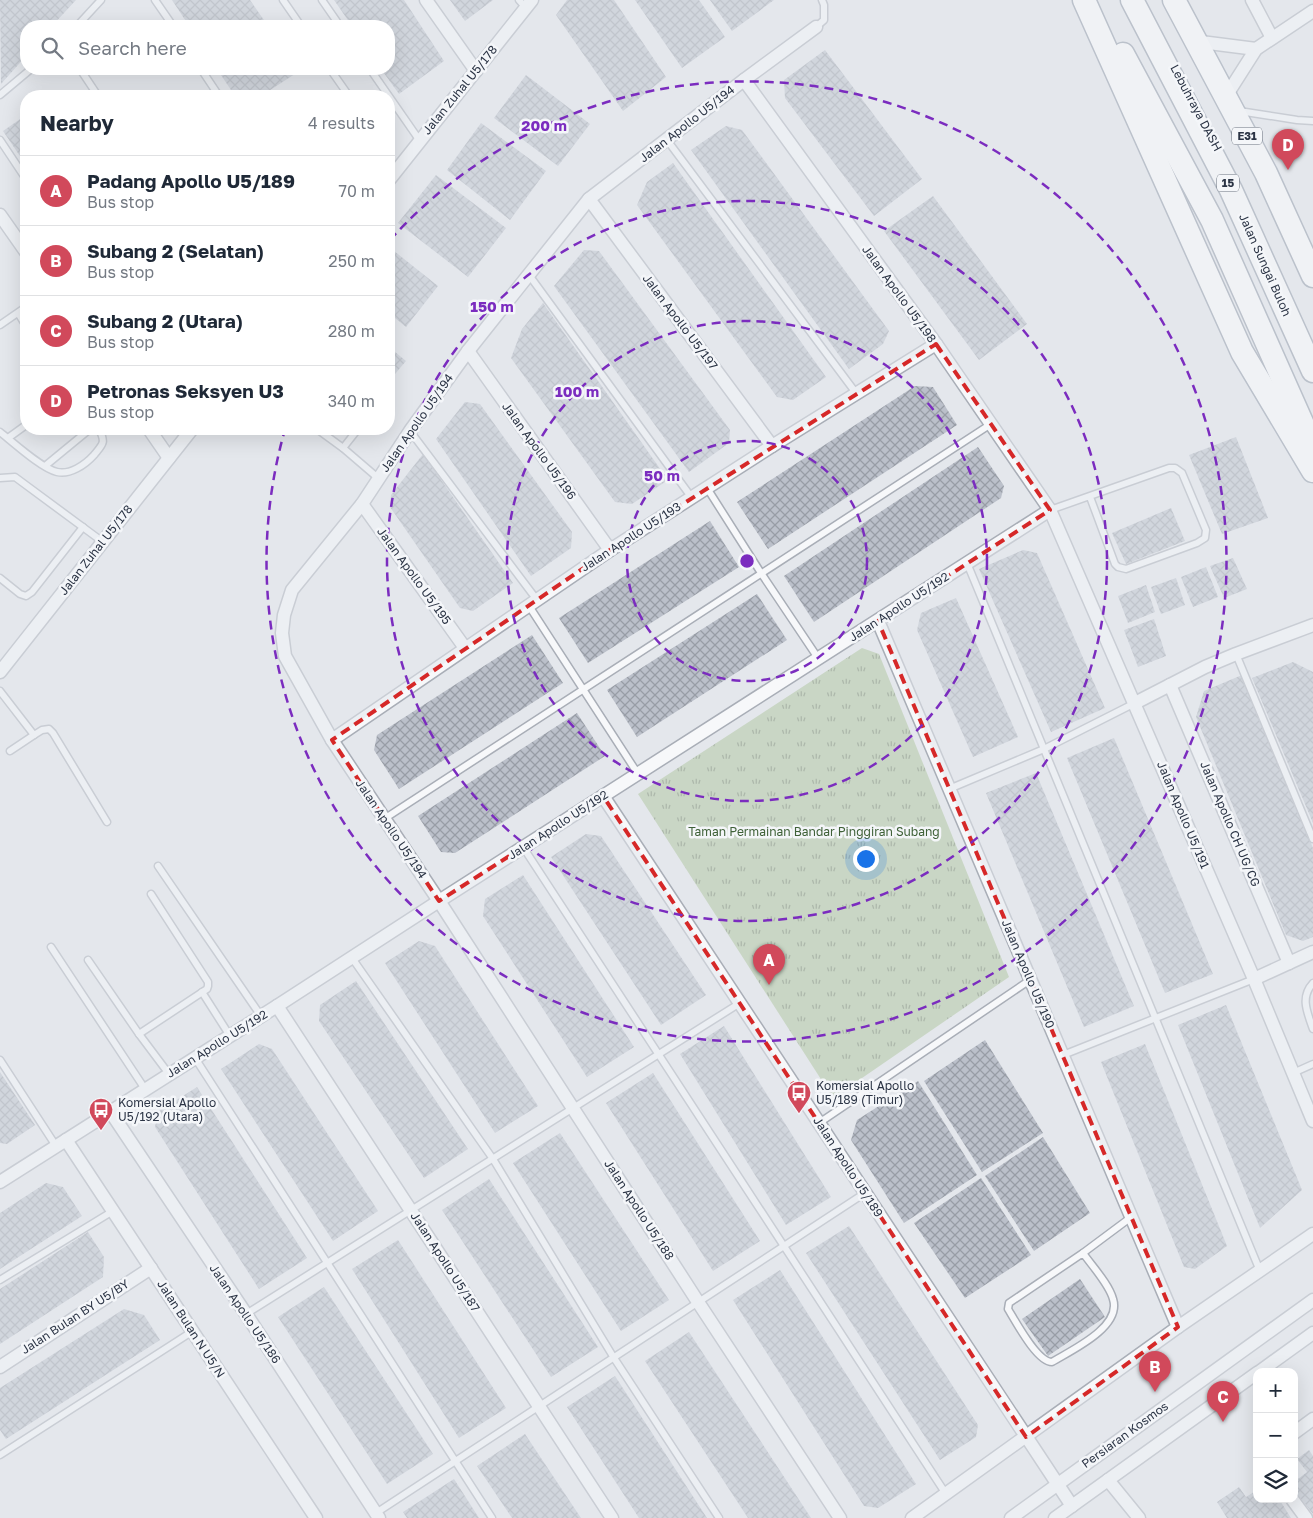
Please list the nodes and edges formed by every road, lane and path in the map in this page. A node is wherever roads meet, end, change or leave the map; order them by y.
1 (101, 0) edge
2 (155, 0) edge
3 (283, 0) edge
4 (322, 0) edge
5 (426, 0) edge
6 (822, 0) edge
7 (1084, 0) edge
8 (1094, 0) edge
9 (1132, 0) edge
10 (1139, 0) edge
11 (1174, 0) edge
12 (1178, 0) edge
13 (1252, 0) edge
14 (526, 3) edge
15 (1313, 11) edge
16 (83, 20) edge
17 (169, 20) edge
18 (297, 20) edge
19 (336, 20) edge
20 (816, 27) joint
21 (1272, 38) junction
22 (1201, 42) junction
23 (1256, 49) junction
24 (476, 71) junction
25 (24, 75) edge
26 (84, 75) edge
27 (205, 75) edge
28 (334, 75) edge
29 (374, 75) edge
30 (744, 80) junction
31 (94, 90) edge
32 (215, 90) edge
33 (345, 90) edge
34 (385, 90) edge
35 (0, 95) edge
36 (1233, 102) junction
37 (395, 105) edge
38 (1313, 121) edge
39 (0, 140) edge
40 (667, 140) junction
41 (420, 141) junction
42 (20, 170) edge
43 (395, 172) edge
44 (589, 200) junction
45 (1, 217) edge
46 (20, 244) edge
47 (1313, 261) edge
48 (529, 275) junction
49 (1313, 276) edge
50 (18, 313) joint
51 (20, 316) edge
52 (0, 324) edge
53 (936, 344) junction
54 (468, 352) junction
55 (1313, 354) edge
56 (1313, 371) edge
57 (856, 394) junction
58 (991, 424) junction
59 (20, 429) edge
60 (410, 431) junction
61 (0, 432) edge
62 (83, 435) edge
63 (102, 435) edge
64 (152, 435) edge
65 (187, 435) edge
66 (325, 435) edge
67 (353, 435) edge
68 (8, 438) junction
69 (772, 446) junction
70 (1313, 447) edge
71 (343, 448) junction
72 (169, 458) junction
73 (45, 466) junction
74 (1313, 471) edge
75 (0, 478) edge
76 (378, 478) junction
77 (707, 488) junction
78 (1090, 497) junction
79 (692, 498) junction
80 (362, 504) junction
81 (1050, 510) junction
82 (83, 527) junction
83 (103, 542) junction
84 (610, 550) junction
85 (967, 563) junction
86 (762, 573) junction
87 (0, 578) edge
88 (533, 603) junction
89 (878, 620) junction
90 (1313, 625) edge
91 (466, 648) junction
92 (1236, 654) junction
93 (818, 658) junction
94 (0, 672) edge
95 (1170, 685) junction
96 (582, 690) junction
97 (0, 692) edge
98 (1135, 703) junction
99 (34, 735) junction
100 (332, 740) junction
101 (1044, 749) junction
102 (10, 751) dead end
103 (638, 774) junction
104 (949, 790) junction
105 (603, 796) junction
106 (384, 819) junction
107 (107, 822) dead end
108 (1313, 839) edge
109 (523, 848) junction
110 (158, 866) dead end
111 (151, 894) dead end
112 (439, 901) junction
113 (51, 947) dead end
114 (1313, 952) edge
115 (352, 958) junction
116 (88, 960) dead end
117 (1289, 963) junction
118 (1254, 979) junction
119 (1030, 980) junction
120 (1313, 983) edge
121 (202, 992) junction
122 (740, 1003) junction
123 (277, 1006) junction
124 (262, 1016) junction
125 (1156, 1018) junction
126 (1313, 1029) edge
127 (139, 1034) junction
128 (230, 1036) junction
129 (660, 1053) junction
130 (1063, 1055) junction
131 (195, 1058) junction
132 (0, 1060) edge
133 (1313, 1064) edge
134 (1293, 1073) junction
135 (169, 1074) junction
136 (145, 1089) junction
137 (574, 1108) junction
138 (110, 1112) junction
139 (1313, 1121) edge
140 (819, 1123) junction
141 (61, 1143) junction
142 (493, 1159) junction
143 (0, 1182) edge
144 (865, 1193) junction
145 (113, 1211) junction
146 (411, 1211) junction
147 (1130, 1218) junction
148 (1313, 1234) edge
149 (783, 1247) junction
150 (1083, 1253) junction
151 (327, 1264) junction
152 (151, 1268) junction
153 (1260, 1271) junction
154 (0, 1280) edge
155 (1313, 1300) edge
156 (698, 1302) junction
157 (246, 1314) junction
158 (1178, 1328) junction
159 (193, 1331) junction
160 (1313, 1333) edge
161 (614, 1358) junction
162 (0, 1367) edge
163 (1265, 1368) edge
164 (1253, 1377) edge
165 (539, 1406) junction
166 (1313, 1419) edge
167 (1298, 1430) edge
168 (1026, 1437) junction
169 (1, 1451) edge
170 (456, 1462) junction
171 (1108, 1480) junction
172 (1058, 1484) junction
173 (946, 1494) junction
174 (1295, 1503) edge
175 (1072, 1506) junction
176 (378, 1516) edge
177 (316, 1518) edge
178 (492, 1518) edge
179 (612, 1518) edge
180 (719, 1518) edge
181 (840, 1518) edge
182 (912, 1518) edge
183 (1010, 1518) edge
184 (1055, 1518) edge
185 (1139, 1518) edge
186 (1306, 1518) edge

1 - 16 lane
2 - 17 lane
3 - 18 lane
4 - 19 lane
5 - 24 street
6 - 20 lane
7 - 74 highway
8 - 70 highway
9 - 56 highway, Jalan Sungai Buloh / 15
10 - 55 highway, Lebuhraya DASH / E31
11 - 49 highway, E31
12 - 22 highway
13 - 21 street
14 - 24 street, Jalan Zuhal U5/178
15 - 21 street
20 - 30 street, Jalan Apollo U5/194
21 - 23 street
22 - 23 street
22 - 36 highway
23 - 36 street
24 - 41 street, Jalan Zuhal U5/178
25 - 35 lane
26 - 31 lane
27 - 32 lane
28 - 33 lane
29 - 34 lane
30 - 40 street, Jalan Apollo U5/194
30 - 53 street, Jalan Apollo U5/198
36 - 38 lane
36 - 47 highway
37 - 41 lane
39 - 42 lane
40 - 44 street, Jalan Apollo U5/194
40 - 57 lane
41 - 43 street, Jalan Zuhal U5/178
44 - 48 street, Jalan Apollo U5/194
44 - 69 street, Jalan Apollo U5/197
45 - 46 street
48 - 54 street, Jalan Apollo U5/194
48 - 79 lane
50 - 51 lane
50 - 52 lane
53 - 57 street, Jalan Apollo U5/193
53 - 58 street, Jalan Apollo U5/198
54 - 60 street, Jalan Apollo U5/194
54 - 84 street, Jalan Apollo U5/196
57 - 69 street, Jalan Apollo U5/193
58 - 81 street, Jalan Apollo U5/198
58 - 86 lane
59 - 68 lane
60 - 76 street, Jalan Apollo U5/194
60 - 88 lane
61 - 68 lane
62 - 73 lane
63 - 73 lane
64 - 72 street
65 - 72 street, Jalan Zuhal U5/178
66 - 71 lane
67 - 71 lane
68 - 73 lane
69 - 77 street, Jalan Apollo U5/193
71 - 76 lane
72 - 83 street, Jalan Zuhal U5/178
75 - 82 lane
76 - 80 street, Jalan Apollo U5/194
77 - 79 street, Jalan Apollo U5/193
77 - 86 lane
78 - 78 lane
78 - 81 lane
79 - 84 street, Jalan Apollo U5/193
80 - 91 street, Jalan Apollo U5/195
80 - 100 street, Jalan Apollo U5/194
81 - 85 street, Jalan Apollo U5/192
81 - 98 street, Jalan Apollo U5/191
82 - 83 lane
82 - 87 lane
83 - 94 street, Jalan Zuhal U5/178
84 - 88 street, Jalan Apollo U5/193
85 - 89 street, Jalan Apollo U5/192
85 - 101 lane
86 - 93 lane
86 - 96 lane
88 - 91 street, Jalan Apollo U5/193
88 - 96 lane
89 - 93 street, Jalan Apollo U5/192
89 - 104 street, Jalan Apollo U5/190
90 - 92 street
91 - 100 street, Jalan Apollo U5/193
92 - 95 street
92 - 108 lane
93 - 103 street, Jalan Apollo U5/192
95 - 98 street
95 - 117 street, Jalan Apollo CH UG/CG
96 - 103 lane
96 - 106 lane
97 - 99 lane
98 - 101 lane
98 - 118 street, Jalan Apollo U5/191
99 - 102 lane
99 - 107 lane
100 - 106 street, Jalan Apollo U5/194
101 - 104 lane
101 - 125 lane
103 - 105 street, Jalan Apollo U5/192
104 - 119 street, Jalan Apollo U5/190
105 - 109 street, Jalan Apollo U5/192
105 - 122 street, Jalan Apollo U5/189
106 - 112 street, Jalan Apollo U5/194
109 - 112 street, Jalan Apollo U5/192
109 - 129 lane
110 - 124 lane
111 - 121 lane
112 - 115 street, Jalan Apollo U5/192
112 - 137 street, Jalan Apollo U5/188
113 - 136 lane
114 - 117 street
115 - 123 street, Jalan Apollo U5/192
115 - 142 lane
116 - 127 lane
117 - 118 street
118 - 125 lane
118 - 134 street, Jalan Apollo U5/191
119 - 130 street, Jalan Apollo U5/190
119 - 140 lane
120 - 126 lane
121 - 127 lane
121 - 128 lane
122 - 129 lane
122 - 140 street, Jalan Apollo U5/189
123 - 124 street, Jalan Apollo U5/192
123 - 146 street, Jalan Apollo U5/187
124 - 128 street, Jalan Apollo U5/192
125 - 130 lane
125 - 153 lane
127 - 135 lane
128 - 131 street, Jalan Apollo U5/192
129 - 137 lane
129 - 149 lane
130 - 147 street, Jalan Apollo U5/190
131 - 135 street, Jalan Apollo U5/192
131 - 151 lane
132 - 141 lane
133 - 134 lane
134 - 139 street, Jalan Apollo U5/191
135 - 136 street, Jalan Apollo U5/192
136 - 138 street, Jalan Apollo U5/192
137 - 142 lane
137 - 156 street, Jalan Apollo U5/188
138 - 141 street, Jalan Apollo U5/192
138 - 157 street, Jalan Apollo U5/186
140 - 144 street, Jalan Apollo U5/189
141 - 143 street, Jalan Apollo U5/192
141 - 145 street, Jalan Bulan N U5/N
142 - 146 lane
142 - 161 lane
144 - 149 lane
144 - 168 street, Jalan Apollo U5/189
145 - 152 street, Jalan Bulan N U5/N
145 - 154 lane
146 - 151 lane
146 - 165 street, Jalan Apollo U5/187
147 - 150 lane
147 - 158 street, Jalan Apollo U5/190
148 - 153 street
149 - 156 lane
149 - 173 lane
150 - 150 lane
151 - 157 lane
151 - 170 lane
152 - 159 street, Jalan Bulan N U5/N
152 - 162 street, Jalan Bulan BY U5/BY
153 - 158 street
155 - 172 street, Persiaran Kosmos
156 - 161 lane
156 - 181 street, Jalan Apollo U5/188
157 - 176 street, Jalan Apollo U5/186
158 - 168 street
159 - 169 lane
159 - 177 street, Jalan Bulan N U5/N
160 - 163 street
161 - 165 lane
161 - 180 lane
164 - 171 street
165 - 170 lane
165 - 179 street, Jalan Apollo U5/187
166 - 167 street
168 - 172 street, Jalan Apollo U5/189
168 - 173 street
170 - 176 lane
170 - 178 lane
171 - 175 street
171 - 185 street
172 - 175 street, Jalan Apollo U5/189
172 - 183 street, Persiaran Kosmos
173 - 182 street
174 - 186 street
175 - 184 street

